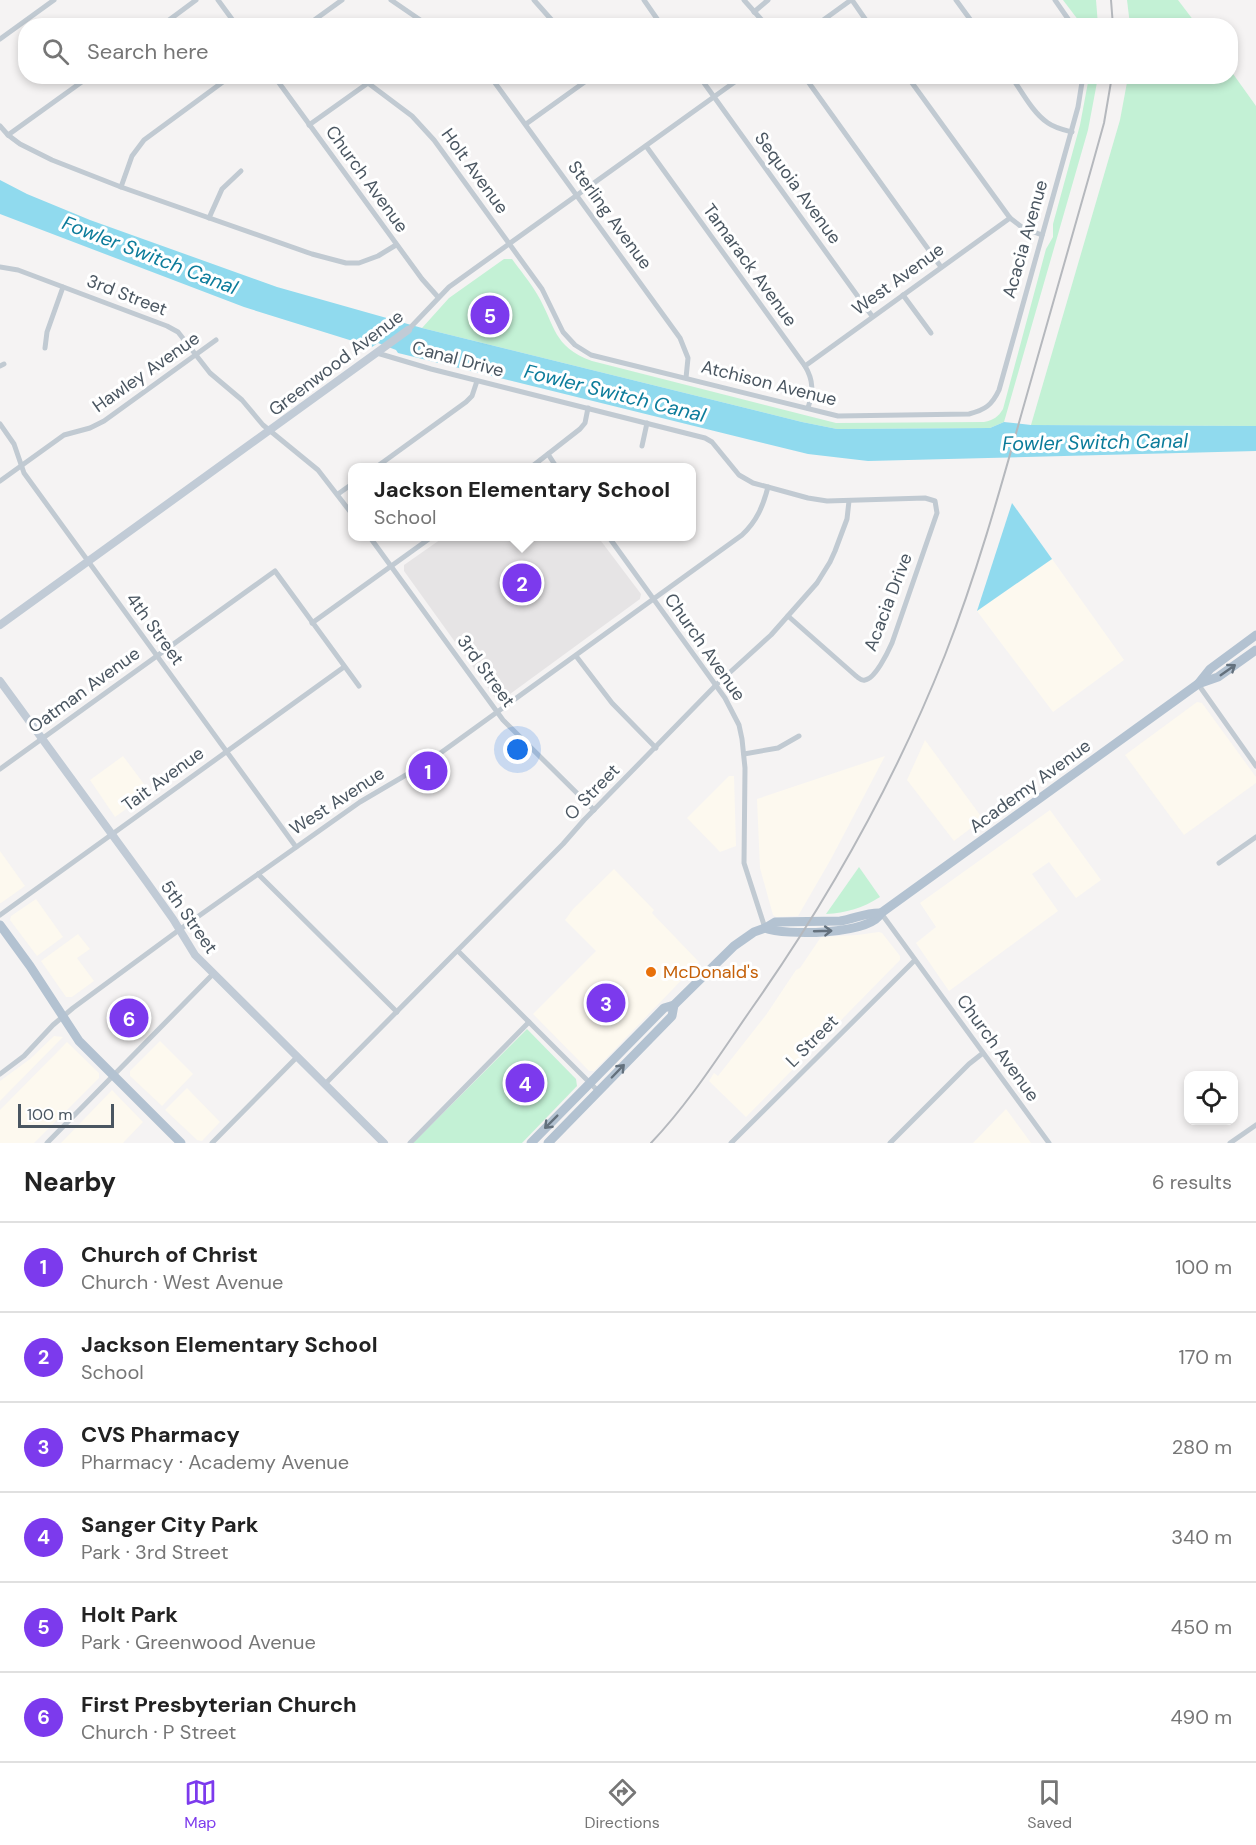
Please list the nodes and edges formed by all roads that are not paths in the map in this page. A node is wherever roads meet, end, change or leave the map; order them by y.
1 (54, 0) edge
2 (196, 0) edge
3 (219, 0) edge
4 (342, 0) edge
5 (391, 0) edge
6 (534, 0) edge
7 (644, 0) edge
8 (744, 0) edge
9 (768, 0) edge
10 (852, 0) edge
11 (956, 0) edge
12 (1055, 0) edge
13 (754, 12) junction
14 (29, 18) edge
15 (171, 18) edge
16 (231, 18) edge
17 (317, 18) edge
18 (417, 18) edge
19 (550, 18) edge
20 (656, 18) edge
21 (759, 18) edge
22 (826, 18) edge
23 (864, 18) edge
24 (969, 18) edge
25 (1067, 18) edge
26 (18, 26) edge
27 (0, 39) edge
28 (79, 84) edge
29 (220, 84) edge
30 (280, 84) edge
31 (367, 84) edge
32 (369, 84) edge
33 (496, 84) edge
34 (582, 84) edge
35 (705, 84) edge
36 (732, 84) edge
37 (810, 84) edge
38 (913, 84) edge
39 (1017, 84) edge
40 (1082, 84) edge
41 (714, 97) junction
42 (526, 124) junction
43 (309, 125) junction
44 (0, 126) edge
45 (1072, 132) junction
46 (8, 135) junction
47 (646, 146) junction
48 (241, 171) dead end
49 (121, 187) junction
50 (577, 195) junction
51 (209, 218) junction
52 (1010, 218) junction
53 (1042, 235) junction
54 (509, 243) junction
55 (396, 245) junction
56 (0, 267) edge
57 (941, 267) junction
58 (63, 287) junction
59 (903, 295) junction
60 (438, 297) junction
61 (872, 316) junction
62 (408, 330) joint
63 (931, 333) dead end
64 (216, 340) dead end
65 (45, 348) dead end
66 (582, 351) joint
67 (377, 353) junction
68 (195, 354) junction
69 (805, 366) junction
70 (686, 378) junction
71 (477, 381) junction
72 (988, 407) joint
73 (588, 408) junction
74 (808, 408) junction
75 (647, 423) junction
76 (0, 424) edge
77 (269, 431) junction
78 (642, 446) dead end
79 (548, 454) junction
80 (382, 463) edge
81 (536, 463) edge
82 (554, 463) edge
83 (21, 466) junction
84 (0, 481) edge
85 (348, 487) edge
86 (768, 487) junction
87 (338, 494) junction
88 (849, 501) junction
89 (935, 501) joint
90 (348, 508) edge
91 (372, 541) edge
92 (428, 541) edge
93 (611, 541) edge
94 (87, 561) junction
95 (391, 567) junction
96 (654, 599) junction
97 (788, 616) junction
98 (312, 623) junction
99 (0, 625) edge
100 (1256, 635) edge
101 (1256, 650) edge
102 (156, 656) junction
103 (576, 656) junction
104 (344, 667) junction
105 (0, 681) edge
106 (1197, 684) junction
107 (716, 685) junction
108 (359, 686) dead end
109 (498, 713) junction
110 (799, 736) dead end
111 (42, 738) junction
112 (656, 748) junction
113 (226, 752) junction
114 (744, 754) junction
115 (1256, 766) edge
116 (0, 769) edge
117 (594, 810) junction
118 (111, 834) junction
119 (1256, 837) edge
120 (296, 847) junction
121 (1219, 863) dead end
122 (258, 874) junction
123 (881, 913) junction
124 (0, 915) edge
125 (0, 925) edge
126 (765, 928) junction
127 (179, 930) junction
128 (458, 951) junction
129 (915, 960) junction
130 (213, 974) junction
131 (674, 1005) junction
132 (397, 1012) junction
133 (63, 1016) junction
134 (529, 1022) junction
135 (983, 1053) junction
136 (297, 1057) junction
137 (0, 1074) edge
138 (114, 1076) junction
139 (591, 1083) junction
140 (325, 1084) junction
141 (599, 1092) junction
142 (1256, 1125) edge
143 (1240, 1140) edge
144 (381, 1142) edge
145 (47, 1143) edge
146 (181, 1143) edge
147 (212, 1143) edge
148 (410, 1143) edge
149 (531, 1143) edge
150 (548, 1143) edge
151 (731, 1143) edge
152 (890, 1143) edge
153 (1048, 1143) edge
154 (1230, 1143) edge

1 - 14 street
2 - 15 street
3 - 16 street
4 - 17 street
5 - 18 street
6 - 19 street
7 - 20 street
8 - 13 street
9 - 13 street
10 - 22 street
10 - 23 street
11 - 24 street
12 - 25 street
13 - 21 street
26 - 27 street
28 - 46 street
29 - 49 street
30 - 43 street, Church Avenue
31 - 43 street, Holt Avenue
32 - 54 street, Holt Avenue
33 - 42 street, Sterling Avenue
34 - 42 street
35 - 41 street, Sequoia Avenue
36 - 41 street, Greenwood Avenue
37 - 57 street
38 - 52 street
39 - 45 street
40 - 45 street, Acacia Avenue
41 - 47 street, Greenwood Avenue
41 - 61 street, Sequoia Avenue
42 - 50 street, Sterling Avenue
43 - 55 street, Church Avenue
44 - 46 street
45 - 53 street, Acacia Avenue
46 - 49 street
47 - 50 street, Greenwood Avenue
47 - 69 street, Tamarack Avenue
48 - 51 street
49 - 51 street
50 - 54 street, Greenwood Avenue
50 - 70 street, Sterling Avenue
51 - 55 street
52 - 53 street
52 - 57 street, West Avenue
53 - 72 street, Acacia Avenue
54 - 60 street, Greenwood Avenue
54 - 66 street, Holt Avenue
55 - 60 street, Church Avenue
56 - 58 street, 3rd Street
57 - 59 street, West Avenue
58 - 65 street, 3rd Street
58 - 68 street, 3rd Street
59 - 61 street, West Avenue
59 - 63 street
60 - 62 street, Greenwood Avenue
61 - 69 street, West Avenue
62 - 67 street, Greenwood Avenue
64 - 68 street, Hawley Avenue
66 - 70 street, Atchison Avenue
67 - 71 street, Canal Drive
67 - 77 street, Greenwood Avenue
68 - 77 street, 3rd Street
68 - 83 street, Hawley Avenue
69 - 74 street, Tamarack Avenue
70 - 74 street, Atchison Avenue
71 - 73 street, Canal Drive
71 - 80 street
72 - 74 street, Atchison Avenue
73 - 75 street, Canal Drive
73 - 79 street
75 - 78 street
75 - 86 street, Canal Drive
76 - 83 street, 4th Street
77 - 87 street, 3rd Street
77 - 94 street, Greenwood Avenue
79 - 81 street
79 - 82 street
83 - 84 street, Hawley Avenue
83 - 94 street, 4th Street
85 - 87 street
86 - 88 street, Canal Drive
86 - 96 street, West Avenue
87 - 90 street, 3rd Street
88 - 89 street, Canal Drive
88 - 97 street, O Street
89 - 97 street, Acacia Drive
91 - 95 street, 3rd Street
92 - 95 street
93 - 96 street, Church Avenue
94 - 99 street, Greenwood Avenue
94 - 102 street, 4th Street
95 - 98 street
95 - 109 street, 3rd Street
96 - 103 street, West Avenue
96 - 107 street, Church Avenue
97 - 107 street, O Street
98 - 102 street, Oatman Avenue
98 - 104 street, Oatman Avenue
100 - 106 main road, Academy Avenue
106 -> 101 main road, Academy Avenue
102 - 111 street, Oatman Avenue
102 - 113 street, 4th Street
103 - 109 street, West Avenue
103 - 112 street
104 - 108 street, Oatman Avenue
104 - 113 street, Tait Avenue
105 - 111 street, 5th Street
106 - 115 street
106 - 123 main road, Academy Avenue
107 - 112 street, O Street
107 - 114 street, Church Avenue
109 - 117 street, 3rd Street
109 - 120 street, West Avenue
110 - 114 street
111 - 116 street, Oatman Avenue
111 - 118 street, 5th Street
112 - 117 street, O Street
113 - 118 street, Tait Avenue
113 - 120 street, 4th Street
114 - 126 street, Church Avenue
117 - 128 street, O Street
118 - 124 street, Tait Avenue
118 - 127 street, 5th Street
119 - 121 street
120 - 122 street, West Avenue
122 - 127 street, West Avenue
122 - 132 street
123 - 126 main road, Academy Avenue
123 - 129 street, Church Avenue
125 - 133 main road
126 - 131 main road
127 - 130 street, 5th Street
127 - 133 street, West Avenue
128 - 132 street, O Street
128 - 134 street
129 - 135 street, Church Avenue
129 - 151 street, L Street
130 - 136 street, 5th Street
130 - 138 street
131 - 139 main road
141 -> 131 main road
132 - 140 street, O Street
133 - 137 street, West Avenue
133 - 138 main road
134 - 139 street
134 - 148 street
135 - 152 street
135 - 153 street, Church Avenue
136 - 140 street, 5th Street
136 - 147 street
138 - 145 street
138 - 146 main road
139 - 141 street
139 -> 149 main road
140 - 144 street, 5th Street
141 - 150 main road
142 - 143 street
143 - 154 street

